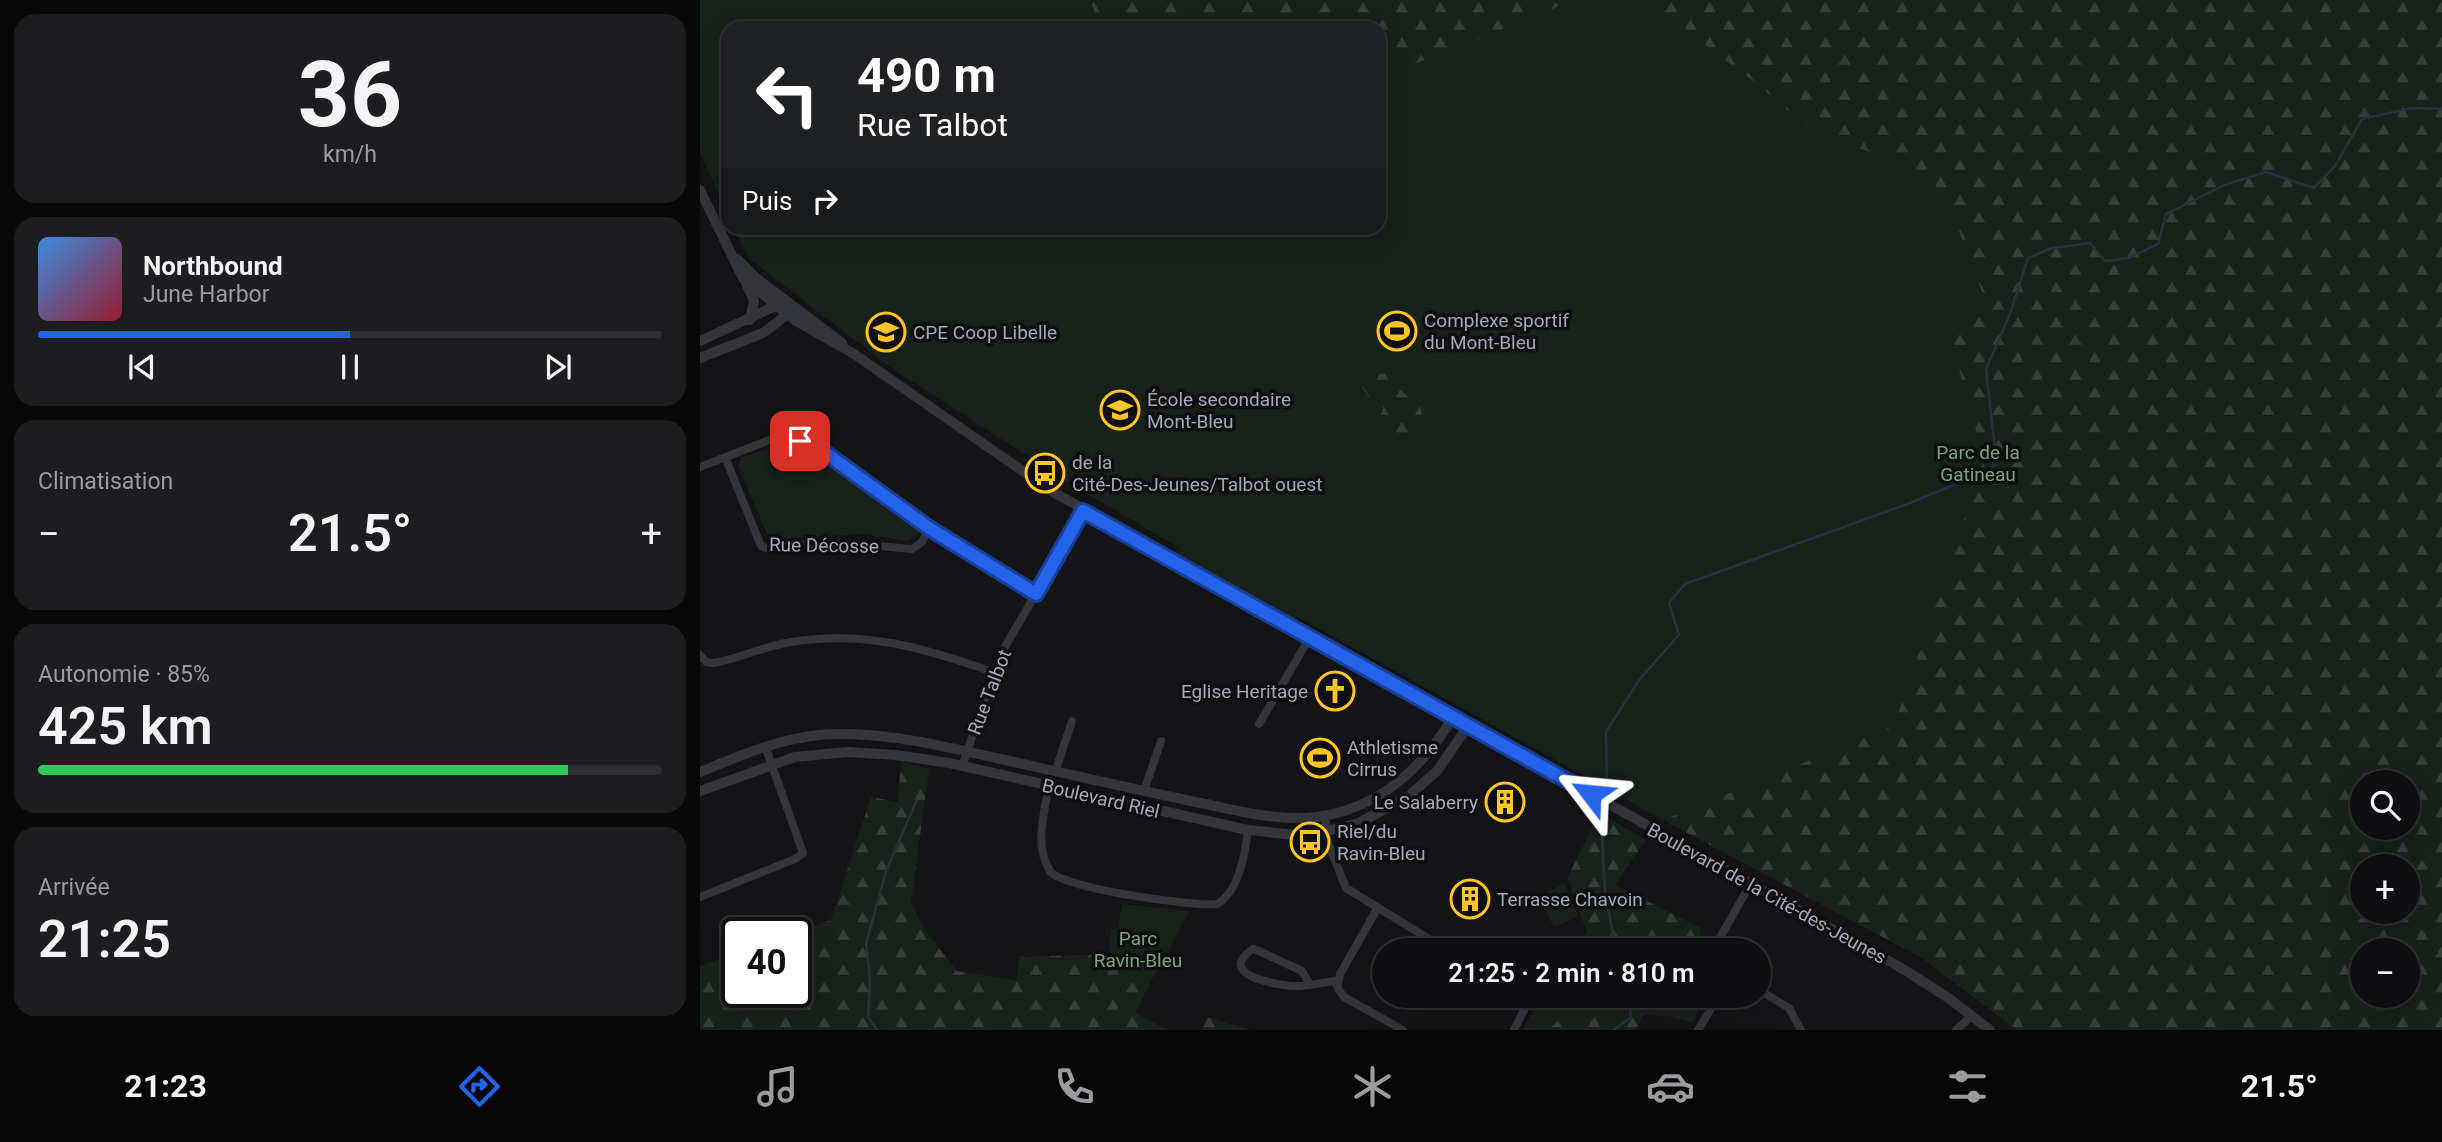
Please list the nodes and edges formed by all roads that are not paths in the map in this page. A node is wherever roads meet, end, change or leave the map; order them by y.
1 (700, 190) edge
2 (726, 247) junction
3 (743, 278) junction
4 (787, 307) junction
5 (750, 320) junction
6 (700, 341) edge
7 (700, 358) edge
8 (725, 457) junction
9 (700, 467) edge
10 (1083, 511) junction
11 (929, 528) junction
12 (1036, 594) junction
13 (1310, 638) junction
14 (700, 655) edge
15 (993, 672) junction
16 (1453, 717) junction
17 (1072, 721) dead end
18 (1259, 724) dead end
19 (1468, 726) junction
20 (1161, 741) dead end
21 (765, 746) junction
22 (967, 752) junction
23 (771, 763) junction
24 (962, 766) junction
25 (700, 772) edge
26 (1055, 772) junction
27 (1049, 787) junction
28 (700, 791) edge
29 (1144, 791) junction
30 (1325, 815) junction
31 (1248, 830) junction
32 (1325, 833) junction
33 (1751, 883) junction
34 (700, 897) edge
35 (1377, 909) junction
36 (1427, 938) edge
37 (1720, 938) edge
38 (1337, 981) junction
39 (1309, 983) junction
40 (1771, 997) edge
41 (1524, 1008) edge
42 (1711, 1008) edge
43 (1972, 1016) junction
44 (1403, 1030) edge
45 (1514, 1030) edge
46 (1698, 1030) edge
47 (1801, 1030) edge
48 (1956, 1030) edge
49 (1990, 1030) edge

1 - 2 street, Boulevard de la Cité-des-Jeunes
2 - 3 street, Boulevard de la Cité-des-Jeunes
2 - 4 street, Boulevard de la Cité-des-Jeunes
3 - 4 street, Boulevard de la Cité-des-Jeunes
3 - 5 street
4 - 5 street
4 - 7 street
4 - 10 street, Boulevard de la Cité-des-Jeunes
5 - 6 street
8 - 9 street
8 - 11 street
8 - 11 street, Rue Décosse
10 - 12 street, Rue Talbot
10 - 13 street, Boulevard de la Cité-des-Jeunes
11 - 12 street
12 - 15 street, Rue Talbot
13 - 16 street, Boulevard de la Cité-des-Jeunes
13 - 18 street
14 - 15 street
15 - 22 street, Rue Talbot
16 - 19 street, Boulevard de la Cité-des-Jeunes
16 - 30 street, Boulevard Riel
17 - 26 street
19 - 32 street, Boulevard Riel
19 - 33 street, Boulevard de la Cité-des-Jeunes
20 - 29 street
21 - 22 street, Boulevard Riel
21 - 23 street
21 - 25 street, Boulevard Riel
22 - 24 street, Rue Talbot
22 - 26 street, Boulevard Riel
23 - 24 street, Boulevard Riel
23 - 28 street, Boulevard Riel
23 - 34 street
24 - 27 street, Boulevard Riel
26 - 29 street, Boulevard Riel
27 - 31 street, Boulevard Riel
27 - 31 street
29 - 30 street, Boulevard Riel
30 - 32 street
31 - 32 street, Boulevard Riel
32 - 35 street
33 - 37 street
33 - 43 street, Boulevard de la Cité-des-Jeunes
35 - 36 street
35 - 38 street
38 - 39 street
38 - 44 street
39 - 39 street
40 - 47 street
41 - 45 street
42 - 46 street
43 - 48 street
43 - 49 street, Boulevard de la Cité-des-Jeunes

